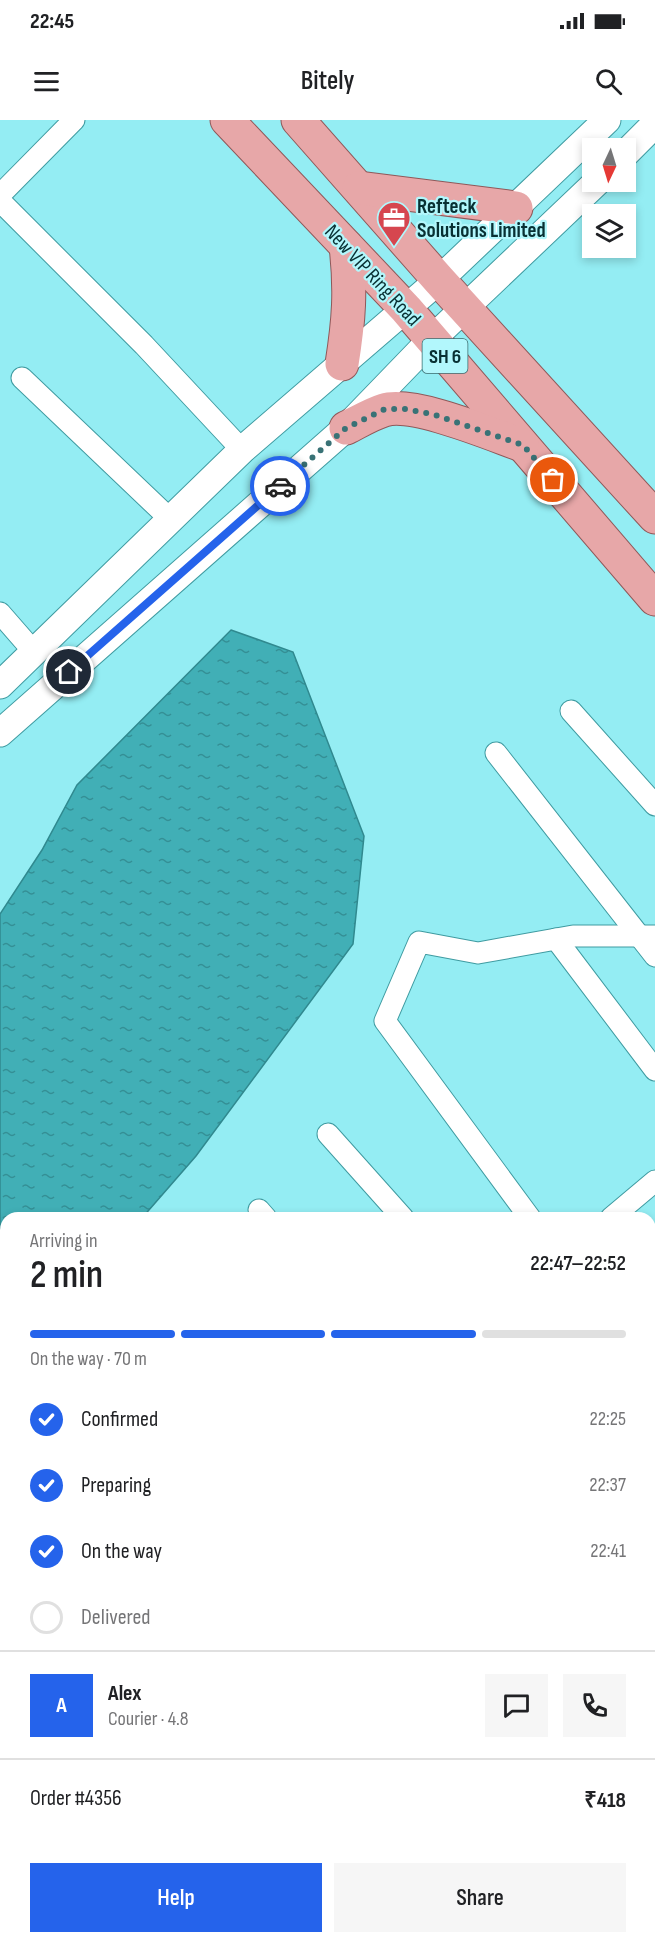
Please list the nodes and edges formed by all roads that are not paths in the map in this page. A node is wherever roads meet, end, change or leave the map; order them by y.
1 (74, 120) edge
2 (227, 120) edge
3 (298, 120) edge
4 (607, 120) edge
5 (655, 124) edge
6 (636, 143) edge
7 (359, 188) junction
8 (587, 192) edge
9 (0, 195) edge
10 (0, 201) edge
11 (516, 208) junction
12 (346, 246) junction
13 (439, 280) junction
14 (406, 309) junction
15 (466, 309) junction
16 (431, 340) junction
17 (342, 364) junction
18 (22, 378) dead end
19 (346, 428) junction
20 (523, 445) junction
21 (242, 450) junction
22 (655, 517) edge
23 (171, 520) junction
24 (655, 599) edge
25 (0, 613) edge
26 (34, 652) junction
27 (0, 685) edge
28 (571, 711) dead end
29 (0, 733) edge
30 (496, 753) dead end
31 (655, 805) edge
32 (646, 936) edge
33 (556, 939) junction
34 (655, 956) edge
35 (655, 1070) edge
36 (328, 1134) dead end
37 (655, 1181) edge
38 (398, 1212) edge
39 (526, 1212) edge
40 (625, 1212) edge

1 - 9 street
2 - 12 main road, New VIP Ring Road / SH 6
3 - 7 main road, SH 6
4 - 11 street
5 - 6 street
7 - 11 main road
7 - 13 main road, SH 6
8 - 15 street
10 - 21 street
11 - 13 street
12 - 14 main road, New VIP Ring Road / SH 6
12 - 17 main road
13 - 14 street
13 - 15 main road, SH 6
14 - 16 main road, New VIP Ring Road / SH 6
14 - 17 street
15 - 16 street
15 - 22 main road, SH 6
16 - 19 street
16 - 20 main road, New VIP Ring Road / SH 6
17 - 21 street
18 - 23 street
19 - 20 main road
19 - 29 street
20 - 24 main road, New VIP Ring Road / SH 6
21 - 23 street
23 - 26 street
25 - 26 street
26 - 27 street
28 - 31 street
30 - 32 street
32 - 33 street
32 - 34 street
33 - 35 street
33 - 39 street
36 - 38 street
37 - 40 street

